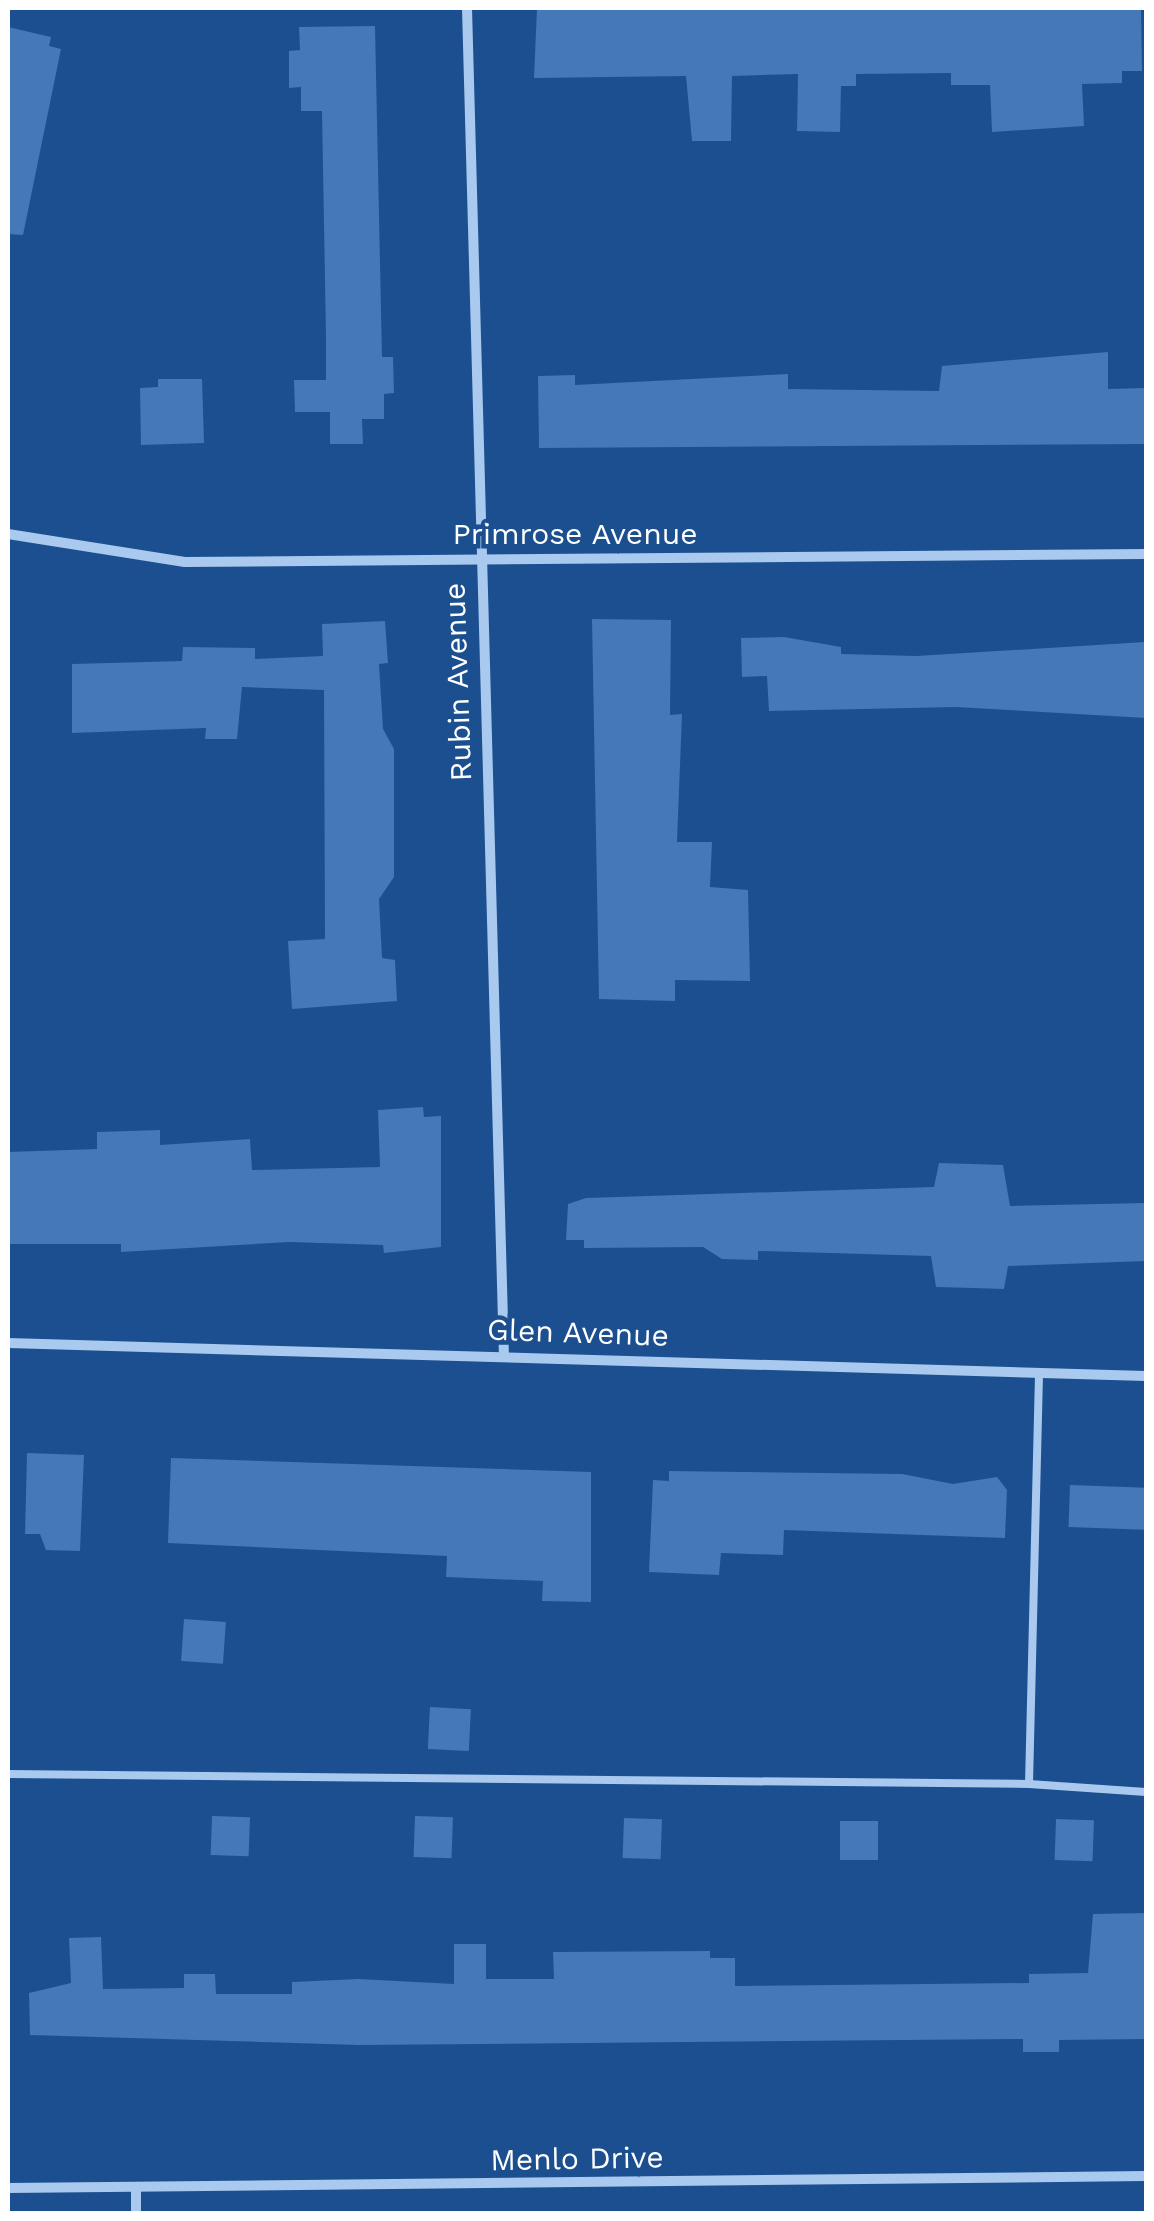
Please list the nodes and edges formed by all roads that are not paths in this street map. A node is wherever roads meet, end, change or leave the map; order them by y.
1 (467, 8) edge
2 (8, 534) edge
3 (1146, 554) edge
4 (479, 560) junction
5 (8, 1344) edge
6 (504, 1355) junction
7 (1039, 1374) junction
8 (1146, 1376) edge
9 (8, 1774) edge
10 (1029, 1784) junction
11 (1146, 1792) edge
12 (1146, 2176) edge
13 (8, 2188) edge
14 (136, 2190) junction
15 (136, 2214) edge

1 - 4 street, Rubin Avenue
2 - 4 street, Primrose Avenue
3 - 4 street, Primrose Avenue
4 - 6 street, Rubin Avenue
5 - 6 street, Glen Avenue
6 - 7 street, Glen Avenue
7 - 8 street, Glen Avenue
7 - 10 lane
9 - 10 lane
10 - 11 lane
12 - 14 street, Menlo Drive
13 - 14 street, Menlo Drive
14 - 15 street

